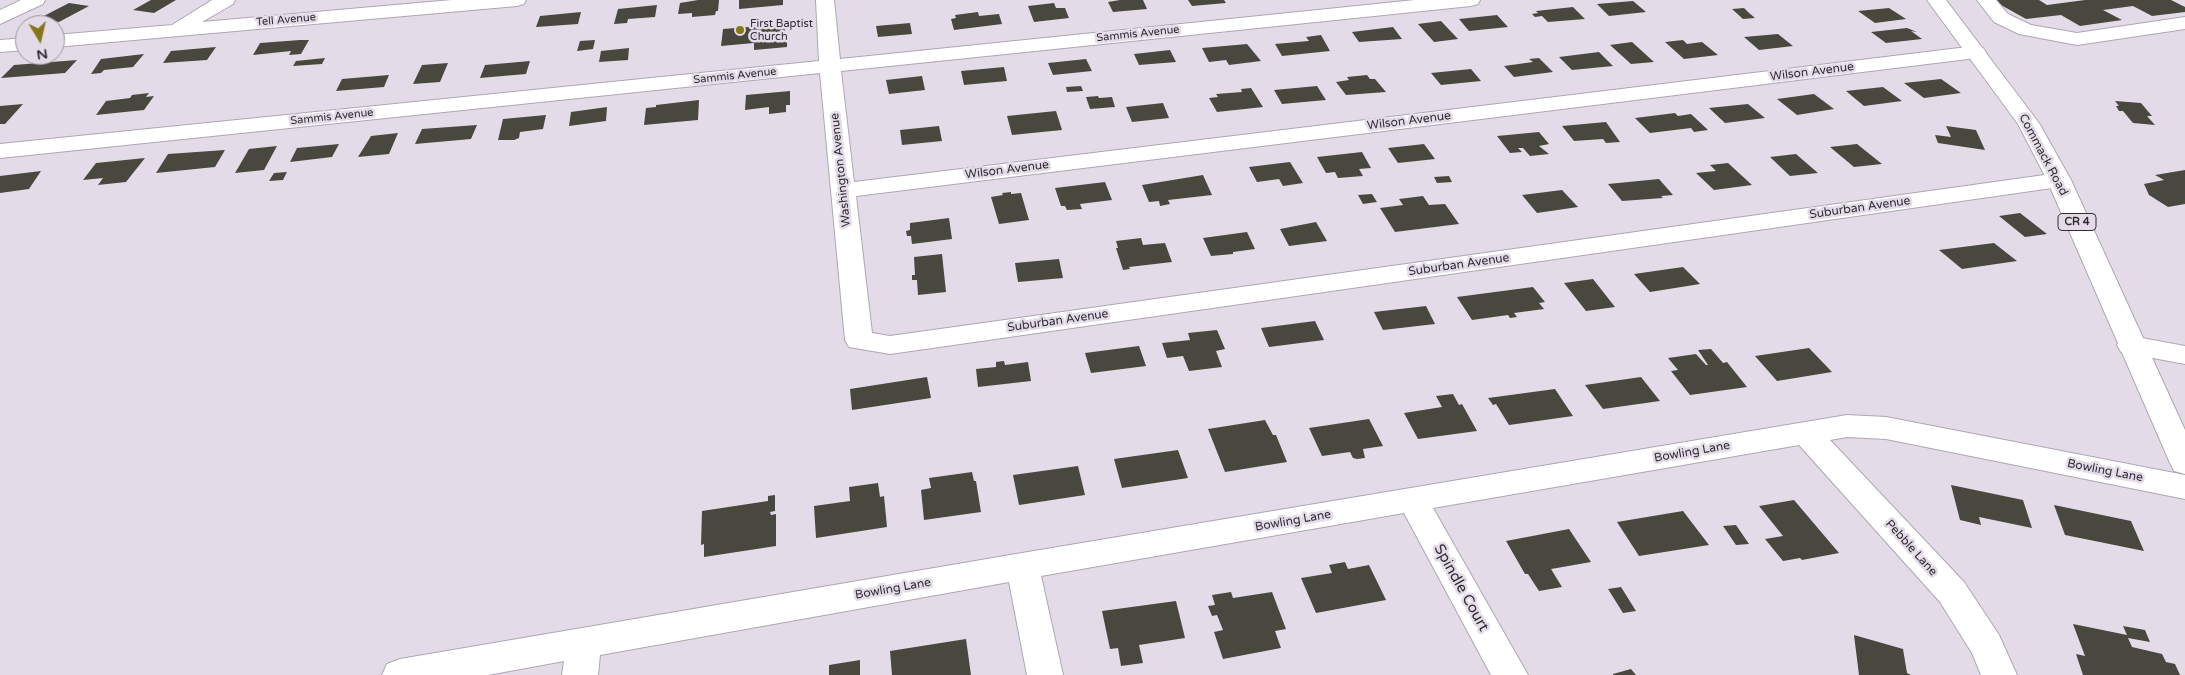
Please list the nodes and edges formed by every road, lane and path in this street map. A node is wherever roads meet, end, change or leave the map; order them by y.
1 (36, 0) edge
2 (226, 0) edge
3 (517, 0) edge
4 (824, 0) edge
5 (1471, 0) edge
6 (1936, 0) edge
7 (1986, 0) edge
8 (402, 5) edge
9 (0, 18) edge
10 (2185, 23) edge
11 (174, 30) junction
12 (65, 40) edge
13 (15, 45) edge
14 (0, 46) edge
15 (1976, 52) junction
16 (830, 66) junction
17 (0, 151) edge
18 (2059, 180) junction
19 (843, 190) junction
20 (859, 340) joint
21 (2131, 345) junction
22 (2185, 355) edge
23 (1806, 432) junction
24 (2185, 463) edge
25 (2185, 486) edge
26 (1413, 501) junction
27 (1022, 566) junction
28 (582, 659) edge
29 (400, 675) edge
30 (1044, 675) edge
31 (1510, 675) edge
32 (1999, 675) edge

1 - 9 street
2 - 11 street
3 - 8 street, Tell Avenue
4 - 16 street, Washington Avenue
5 - 16 street, Sammis Avenue
6 - 15 street, Commack Road / CR 4
7 - 10 street
8 - 11 street, Tell Avenue
11 - 12 street, Tell Avenue
13 - 14 street
15 - 18 street, Commack Road / CR 4
15 - 19 street, Wilson Avenue
16 - 17 street, Sammis Avenue
16 - 19 street, Washington Avenue
18 - 20 street, Suburban Avenue
18 - 21 street, Commack Road / CR 4
19 - 20 street, Washington Avenue
21 - 22 street
21 - 24 street, Commack Road / CR 4
23 - 25 street, Bowling Lane
23 - 26 street, Bowling Lane
23 - 32 street, Pebble Lane
26 - 27 street, Bowling Lane
26 - 31 street, Spindle Court
27 - 28 street, Bowling Lane
27 - 30 street
28 - 29 street, Bowling Lane

